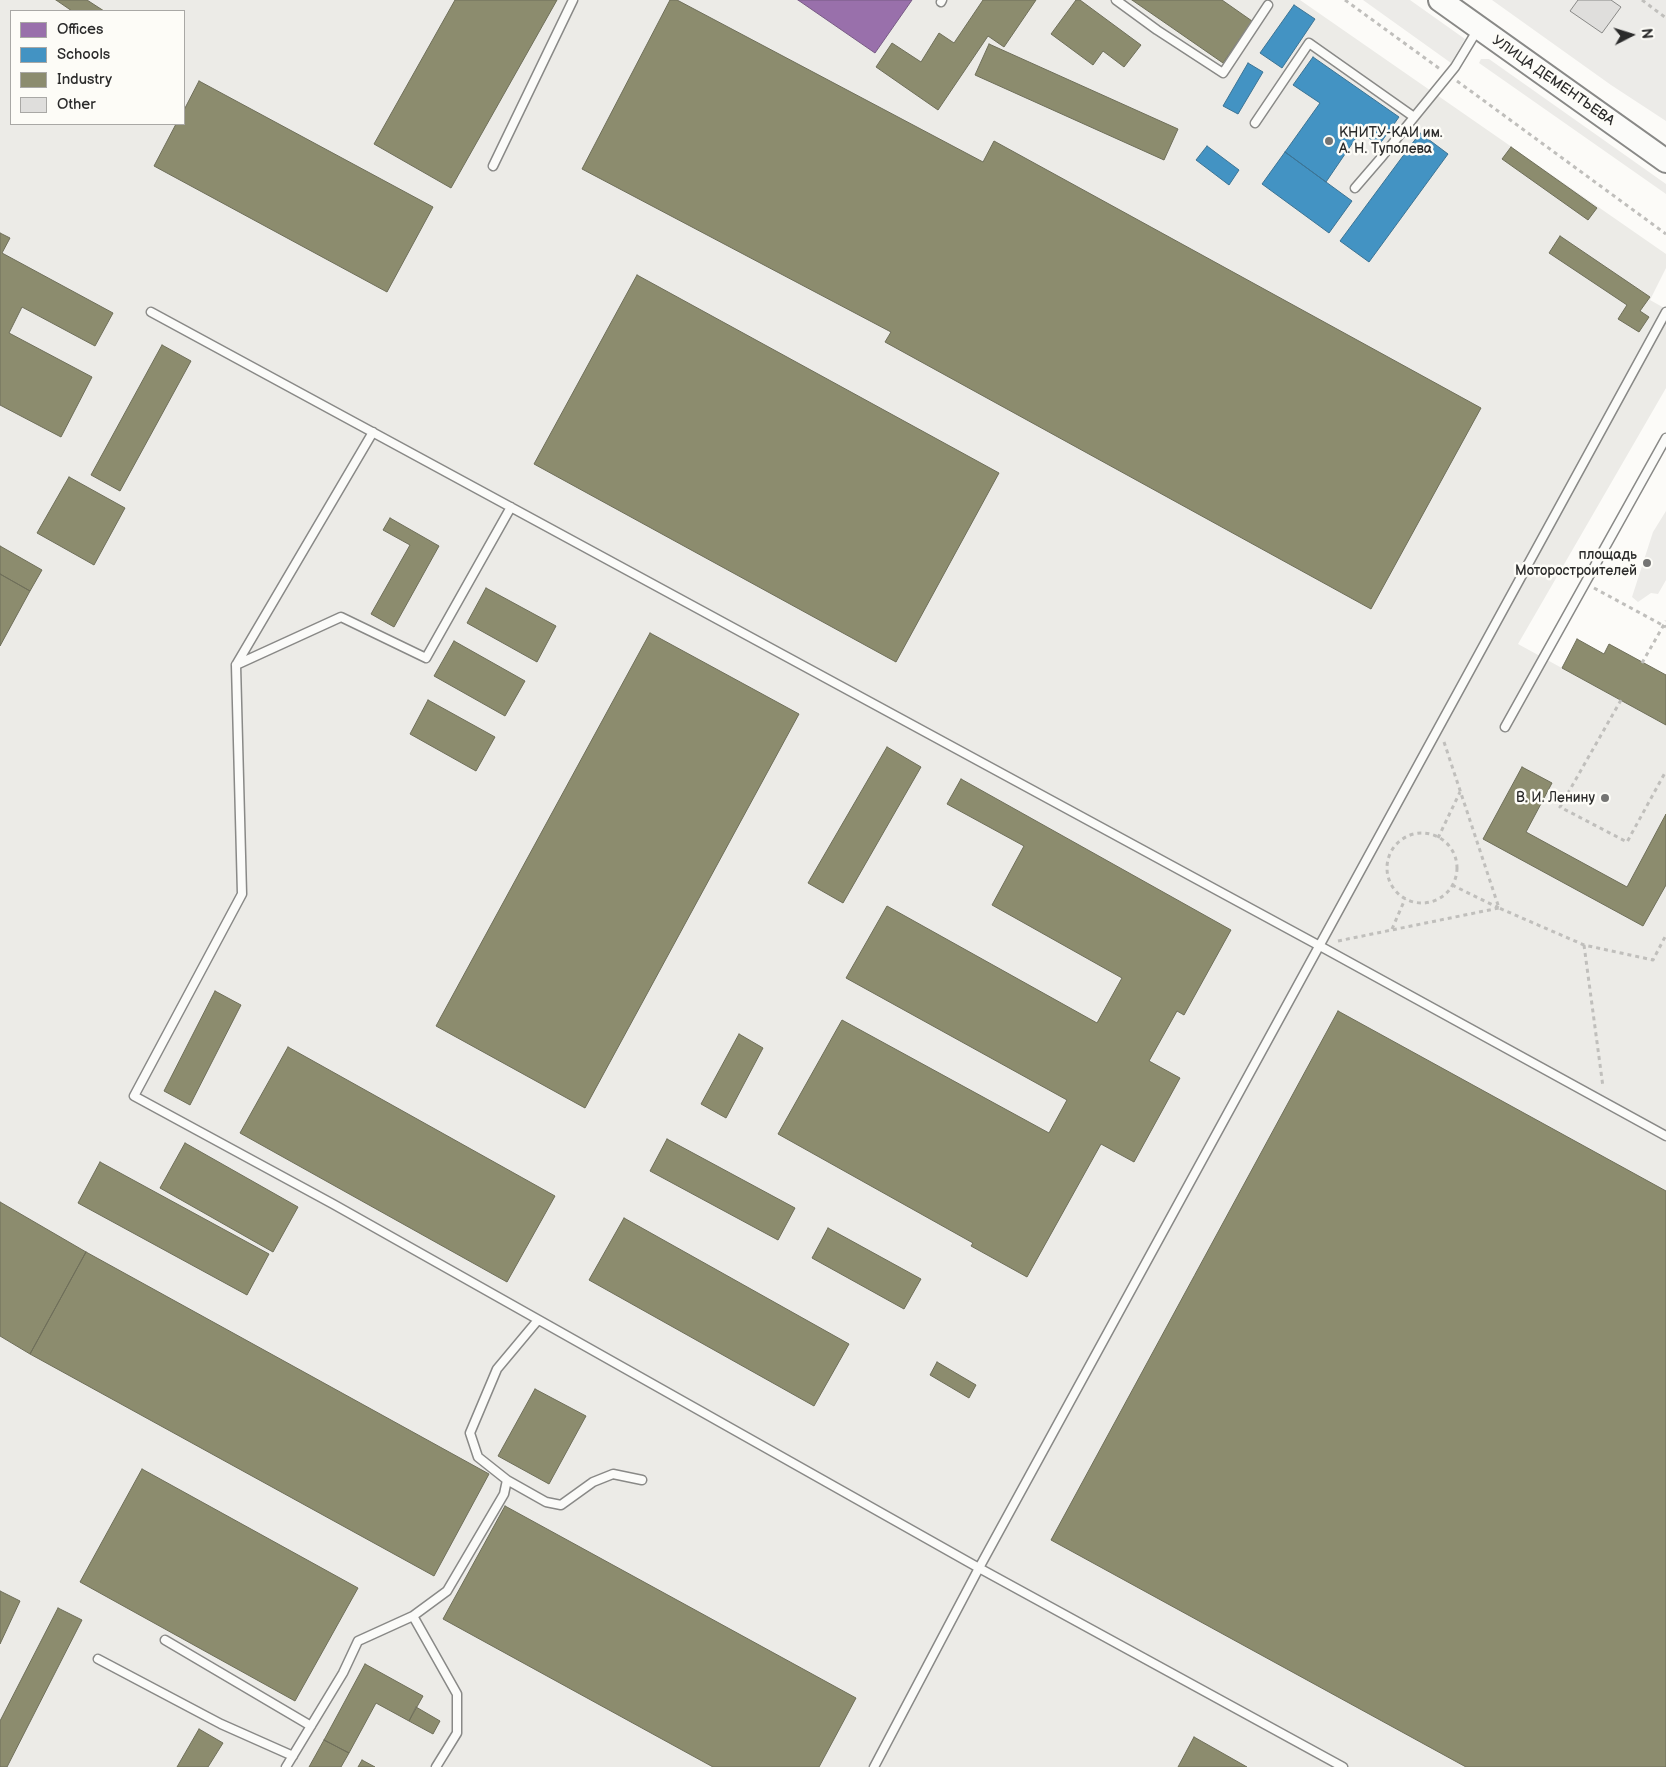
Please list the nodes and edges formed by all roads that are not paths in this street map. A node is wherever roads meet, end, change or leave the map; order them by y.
1 (573, 0) edge
2 (1116, 0) edge
3 (1440, 0) edge
4 (1268, 4) dead end
5 (1478, 28) junction
6 (1414, 117) junction
7 (1255, 123) dead end
8 (1662, 156) edge
9 (493, 166) dead end
10 (1355, 188) dead end
11 (151, 312) dead end
12 (1666, 312) edge
13 (374, 432) junction
14 (1666, 438) edge
15 (511, 507) junction
16 (236, 665) junction
17 (1505, 727) dead end
18 (1318, 945) junction
19 (1666, 1136) edge
20 (538, 1320) junction
21 (507, 1480) junction
22 (642, 1480) dead end
23 (979, 1568) junction
24 (413, 1616) junction
25 (165, 1640) dead end
26 (98, 1659) dead end
27 (311, 1726) junction
28 (293, 1756) junction
29 (286, 1767) edge
30 (436, 1767) edge
31 (874, 1767) edge
32 (1343, 1767) edge

1 - 9 lane
2 - 4 lane
3 - 5 main road, УЛИЦА ДЕМЕНТЬЕВА
5 - 6 lane
5 - 8 main road, УЛИЦА ДЕМЕНТЬЕВА
6 - 7 lane
6 - 10 lane
11 - 13 lane
12 - 18 lane
13 - 15 lane
13 - 16 lane
14 - 17 lane
15 - 16 lane
15 - 18 lane
16 - 20 lane
18 - 19 lane
18 - 23 lane
20 - 21 lane
20 - 23 lane
21 - 22 lane
21 - 24 lane
23 - 31 lane
23 - 32 lane
24 - 27 lane
24 - 30 lane
25 - 27 lane
26 - 28 lane
27 - 28 lane
28 - 29 lane

